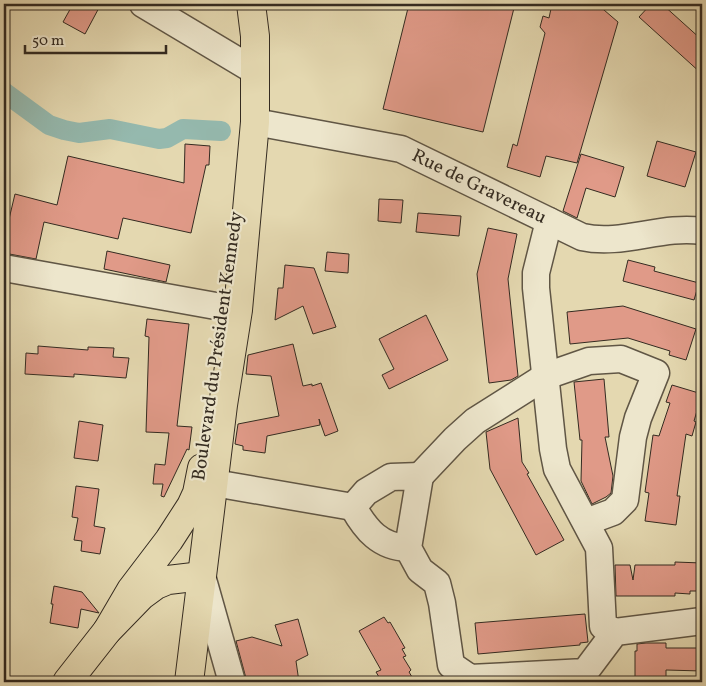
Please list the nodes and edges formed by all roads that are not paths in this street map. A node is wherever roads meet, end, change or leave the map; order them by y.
1 (143, 4) edge
2 (251, 4) edge
3 (252, 69) junction
4 (255, 122) junction
5 (549, 221) junction
6 (702, 231) edge
7 (4, 268) edge
8 (231, 309) junction
9 (546, 376) junction
10 (420, 476) junction
11 (214, 483) junction
12 (353, 507) junction
13 (586, 522) junction
14 (408, 548) junction
15 (202, 576) junction
16 (702, 621) edge
17 (108, 631) junction
18 (615, 632) junction
19 (67, 682) edge
20 (189, 682) edge
21 (232, 682) edge

1 - 3 street
2 - 3 main road, Boulevard du Président Kennedy
3 - 4 main road
3 - 8 main road, Boulevard du Président Kennedy
4 - 5 street, Rue de Gravereau
4 - 8 main road
5 - 6 street, Rue de Gravereau
5 - 9 street
7 - 8 street
8 - 11 main road
8 - 17 main road, Boulevard du Président Kennedy
9 - 10 street
9 - 13 street
9 - 13 street
10 - 12 street
10 - 14 street
11 - 12 street
11 - 15 main road
12 - 14 street
13 - 18 street
14 - 18 street
15 - 17 main road, Boulevard du Président Kennedy
15 - 20 main road
15 - 21 street
16 - 18 street
17 - 19 main road, Boulevard du Président Kennedy

